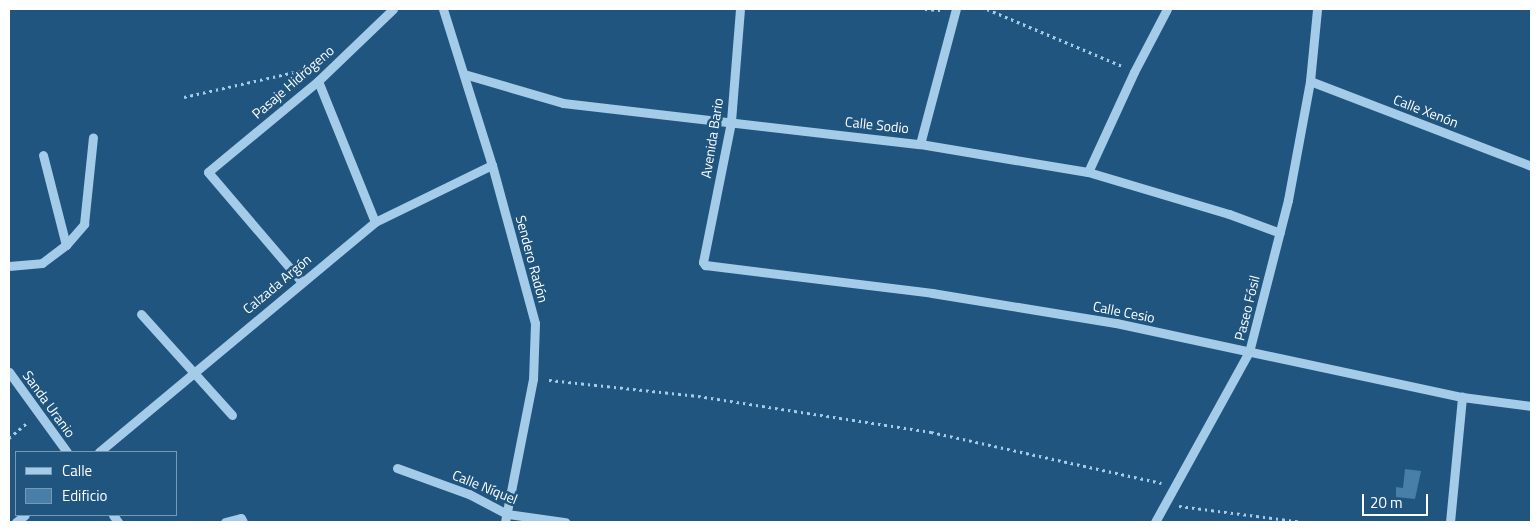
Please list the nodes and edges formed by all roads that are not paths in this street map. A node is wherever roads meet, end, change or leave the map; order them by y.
1 (393, 9) edge
2 (442, 9) edge
3 (740, 9) edge
4 (956, 9) edge
5 (1167, 9) edge
6 (1317, 9) edge
7 (464, 74) junction
8 (318, 81) junction
9 (1310, 81) junction
10 (732, 122) junction
11 (93, 137) dead end
12 (920, 144) junction
13 (43, 155) dead end
14 (492, 165) junction
15 (1531, 166) edge
16 (1088, 172) junction
17 (375, 222) junction
18 (1280, 233) junction
19 (66, 245) junction
20 (9, 266) edge
21 (708, 266) joint
22 (301, 281) junction
23 (141, 314) dead end
24 (1250, 352) junction
25 (9, 372) edge
26 (195, 372) junction
27 (1462, 397) junction
28 (1531, 406) edge
29 (232, 416) dead end
30 (66, 451) edge
31 (100, 451) edge
32 (397, 468) dead end
33 (506, 518) edge
34 (225, 522) edge
35 (243, 522) edge
36 (565, 522) edge
37 (1155, 522) edge
38 (1450, 522) edge

1 - 8 street, Pasaje Hidrógeno
2 - 7 street, Sendero Radón
3 - 10 street, Avenida Bario
4 - 12 street
5 - 16 street
6 - 9 street, Paseo Fósil
7 - 10 street, Calle Sodio
7 - 14 street, Sendero Radón
8 - 17 street
8 - 22 street, Pasaje Hidrógeno
9 - 15 street, Calle Xenón
9 - 18 street, Paseo Fósil
10 - 12 street, Calle Sodio
10 - 21 street, Avenida Bario
11 - 19 street
12 - 16 street, Calle Sodio
13 - 19 street
14 - 17 street, Calzada Argón
14 - 33 street, Sendero Radón
16 - 18 street, Calle Sodio
17 - 22 street, Calzada Argón
18 - 24 street, Paseo Fósil
19 - 20 street
21 - 24 street, Calle Cesio
22 - 26 street, Calzada Argón
23 - 26 street
24 - 27 street, Calle Cesio
24 - 37 street, Paseo Fósil
25 - 30 street, Sanda Uranio
26 - 29 street
26 - 31 street, Calzada Argón
27 - 28 street, Calle Cesio
27 - 38 street
32 - 33 street, Calle Níquel
33 - 36 street, Calle Níquel
34 - 35 street

